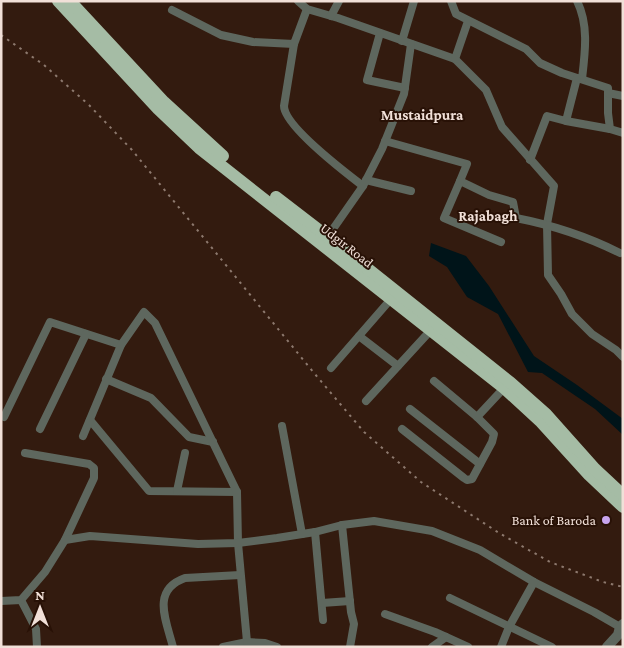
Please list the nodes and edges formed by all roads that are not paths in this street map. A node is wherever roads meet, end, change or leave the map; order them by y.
1 (58, 1) edge
2 (70, 1) edge
3 (298, 1) edge
4 (339, 1) edge
5 (414, 1) edge
6 (451, 1) edge
7 (577, 1) edge
8 (308, 9) junction
9 (172, 10) dead end
10 (331, 16) junction
11 (468, 21) junction
12 (380, 33) junction
13 (402, 41) junction
14 (294, 44) junction
15 (411, 44) junction
16 (455, 59) junction
17 (579, 78) junction
18 (405, 88) junction
19 (608, 93) junction
20 (623, 96) edge
21 (566, 121) junction
22 (610, 129) junction
23 (623, 133) edge
24 (385, 141) junction
25 (530, 160) junction
26 (460, 181) junction
27 (364, 183) junction
28 (410, 192) dead end
29 (547, 224) junction
30 (325, 240) junction
31 (501, 242) dead end
32 (620, 253) dead end
33 (391, 299) junction
34 (431, 330) junction
35 (86, 334) junction
36 (359, 336) junction
37 (121, 345) junction
38 (623, 357) edge
39 (398, 366) junction
40 (331, 368) dead end
41 (106, 379) junction
42 (434, 381) dead end
43 (504, 388) junction
44 (366, 401) dead end
45 (410, 409) dead end
46 (4, 417) dead end
47 (477, 417) junction
48 (90, 420) junction
49 (282, 426) dead end
50 (40, 429) dead end
51 (402, 429) dead end
52 (82, 436) dead end
53 (213, 442) junction
54 (25, 453) dead end
55 (185, 453) dead end
56 (480, 464) junction
57 (177, 491) junction
58 (237, 492) junction
59 (623, 495) edge
60 (623, 507) edge
61 (342, 525) junction
62 (315, 532) junction
63 (302, 534) junction
64 (65, 540) junction
65 (238, 543) junction
66 (240, 575) junction
67 (534, 582) junction
68 (450, 598) dead end
69 (21, 600) junction
70 (1, 601) edge
71 (350, 601) junction
72 (322, 603) junction
73 (386, 614) dead end
74 (323, 620) dead end
75 (509, 627) junction
76 (620, 629) edge
77 (446, 637) junction
78 (247, 642) junction
79 (236, 645) edge
80 (37, 647) edge
81 (173, 647) edge
82 (223, 647) edge
83 (276, 647) edge
84 (350, 647) edge
85 (432, 647) edge
86 (468, 647) edge
87 (501, 647) edge
88 (552, 647) edge
89 (607, 647) edge
90 (618, 647) edge

1 - 30 highway, Udgir Road
2 - 30 highway, Udgir Road
3 - 8 street
4 - 10 street
5 - 13 street
6 - 11 street
7 - 17 street
8 - 10 street
8 - 14 street
9 - 14 street
10 - 12 street
11 - 16 street
11 - 17 street
12 - 13 street
12 - 18 street
13 - 15 street
14 - 27 street
15 - 16 street
15 - 18 street
16 - 25 street
17 - 19 street
17 - 21 street
18 - 24 street
19 - 20 street
19 - 22 street
21 - 22 street
21 - 25 street
22 - 23 street
24 - 26 street
24 - 27 street
25 - 29 street
26 - 29 street
26 - 31 street
27 - 28 street
27 - 30 street
29 - 32 street
29 - 38 street
30 - 33 highway, Udgir Road
30 - 59 highway, Udgir Road
33 - 34 highway, Udgir Road
33 - 36 street
34 - 39 street
34 - 43 highway, Udgir Road
35 - 37 street
35 - 46 street
35 - 50 street
36 - 39 street
36 - 40 street
37 - 41 street
37 - 53 street
39 - 44 street
41 - 48 street
41 - 53 street
42 - 47 street
43 - 47 street
43 - 60 highway, Udgir Road
45 - 56 street
47 - 56 street
48 - 52 street
48 - 57 street
49 - 63 street
51 - 56 street
53 - 58 street
54 - 64 street
55 - 57 street
57 - 58 street
58 - 65 street
61 - 62 street
61 - 67 street
61 - 71 street
62 - 63 street
62 - 72 street
63 - 65 street
64 - 65 street
64 - 69 street
65 - 66 street
66 - 78 street
66 - 81 street
67 - 75 street
67 - 76 street
68 - 75 street
69 - 70 street
69 - 80 street
71 - 72 street
71 - 84 street
72 - 74 street
73 - 77 street
75 - 87 street
75 - 88 street
76 - 89 street
76 - 90 street
77 - 85 street
77 - 86 street
78 - 79 street
78 - 83 street
79 - 82 street

